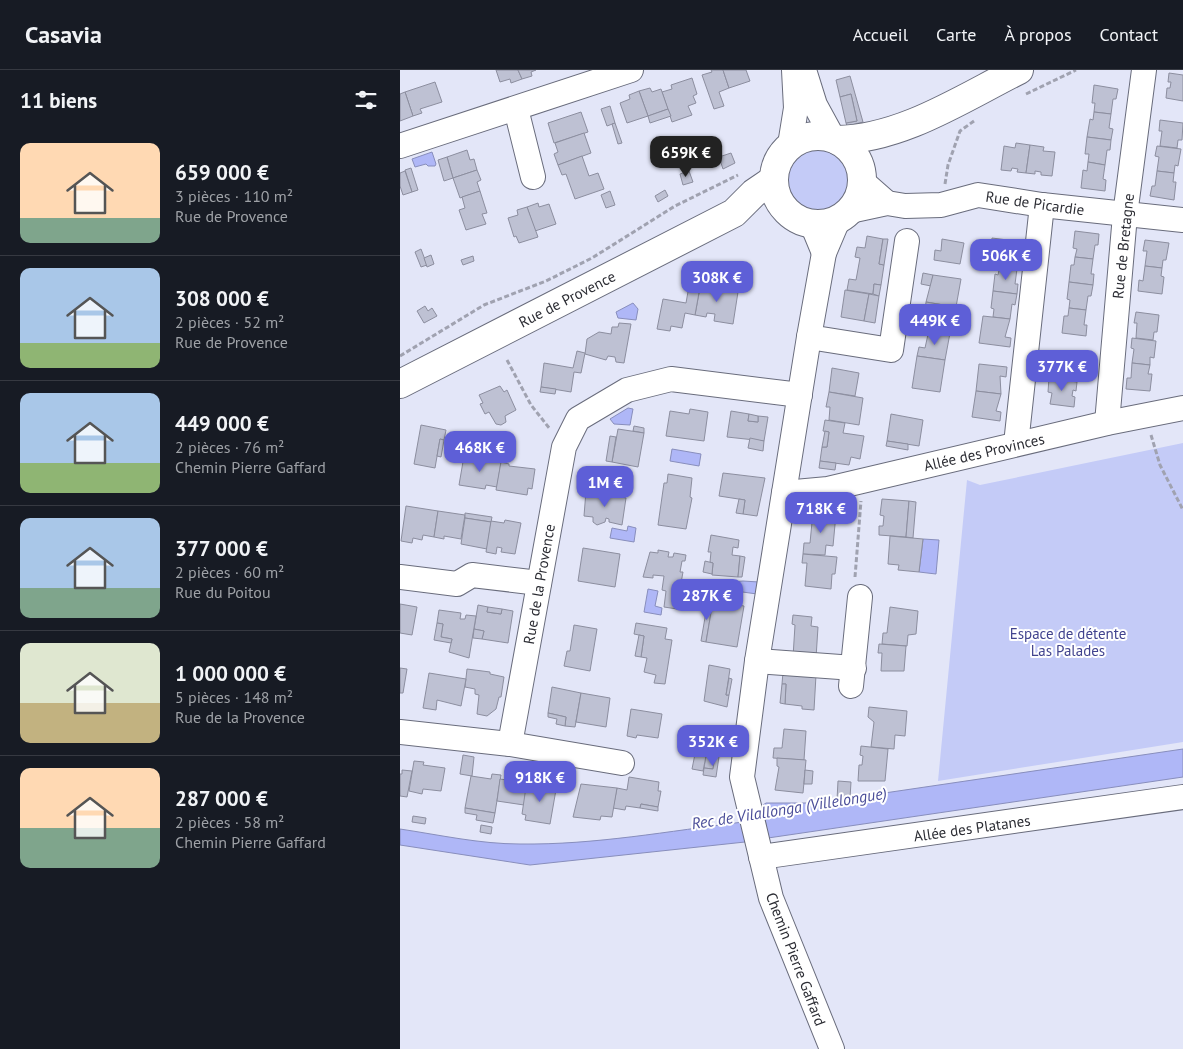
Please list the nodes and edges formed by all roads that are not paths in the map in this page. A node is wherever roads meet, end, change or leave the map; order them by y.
1 (630, 70) edge
2 (794, 70) edge
3 (804, 70) edge
4 (1144, 70) edge
5 (1021, 83) edge
6 (516, 109) junction
7 (905, 127) junction
8 (835, 139) junction
9 (790, 145) junction
10 (400, 146) edge
11 (533, 177) dead end
12 (862, 178) junction
13 (773, 180) junction
14 (887, 202) junction
15 (1042, 205) junction
16 (734, 213) junction
17 (1126, 214) junction
18 (823, 217) junction
19 (1183, 220) edge
20 (907, 241) dead end
21 (809, 337) junction
22 (400, 384) edge
23 (800, 396) junction
24 (1183, 408) edge
25 (1107, 423) junction
26 (1016, 444) junction
27 (784, 493) junction
28 (400, 577) edge
29 (539, 583) junction
30 (858, 587) road end
31 (757, 661) junction
32 (400, 732) edge
33 (510, 744) junction
34 (622, 763) dead end
35 (1183, 797) edge
36 (760, 850) junction
37 (832, 1049) edge

1 - 6 street
2 - 9 street
3 - 8 street
4 - 17 street, Rue de Bretagne
5 - 7 main road
6 - 10 street
6 - 11 street
7 - 8 main road
7 - 12 main road
8 - 9 main road
8 - 12 main road
9 - 13 main road
12 - 14 street
12 - 18 main road
13 - 16 main road, Rue de Provence
13 - 18 main road
14 - 15 street, Rue de Picardie
14 - 18 street, Rue de Picardie
15 - 17 street, Rue de Picardie
15 - 26 street
16 - 18 main road, Rue de Provence
16 - 22 main road, Rue de Provence
17 - 19 street, Rue de Picardie
17 - 25 street, Rue de Bretagne
18 - 21 street, Chemin Pierre Gaffard
20 - 21 street
21 - 23 street, Chemin Pierre Gaffard
23 - 27 street, Chemin Pierre Gaffard
23 - 29 street, Rue de la Provence
24 - 25 street, Allée des Provinces
25 - 26 street, Allée des Provinces
26 - 27 street, Allée des Provinces
27 - 31 street, Chemin Pierre Gaffard
28 - 29 street
29 - 33 street, Rue de la Provence
30 - 31 street
31 - 36 street, Chemin Pierre Gaffard
32 - 33 street
33 - 34 street
35 - 36 street, Allée des Platanes
36 - 37 street, Chemin Pierre Gaffard

